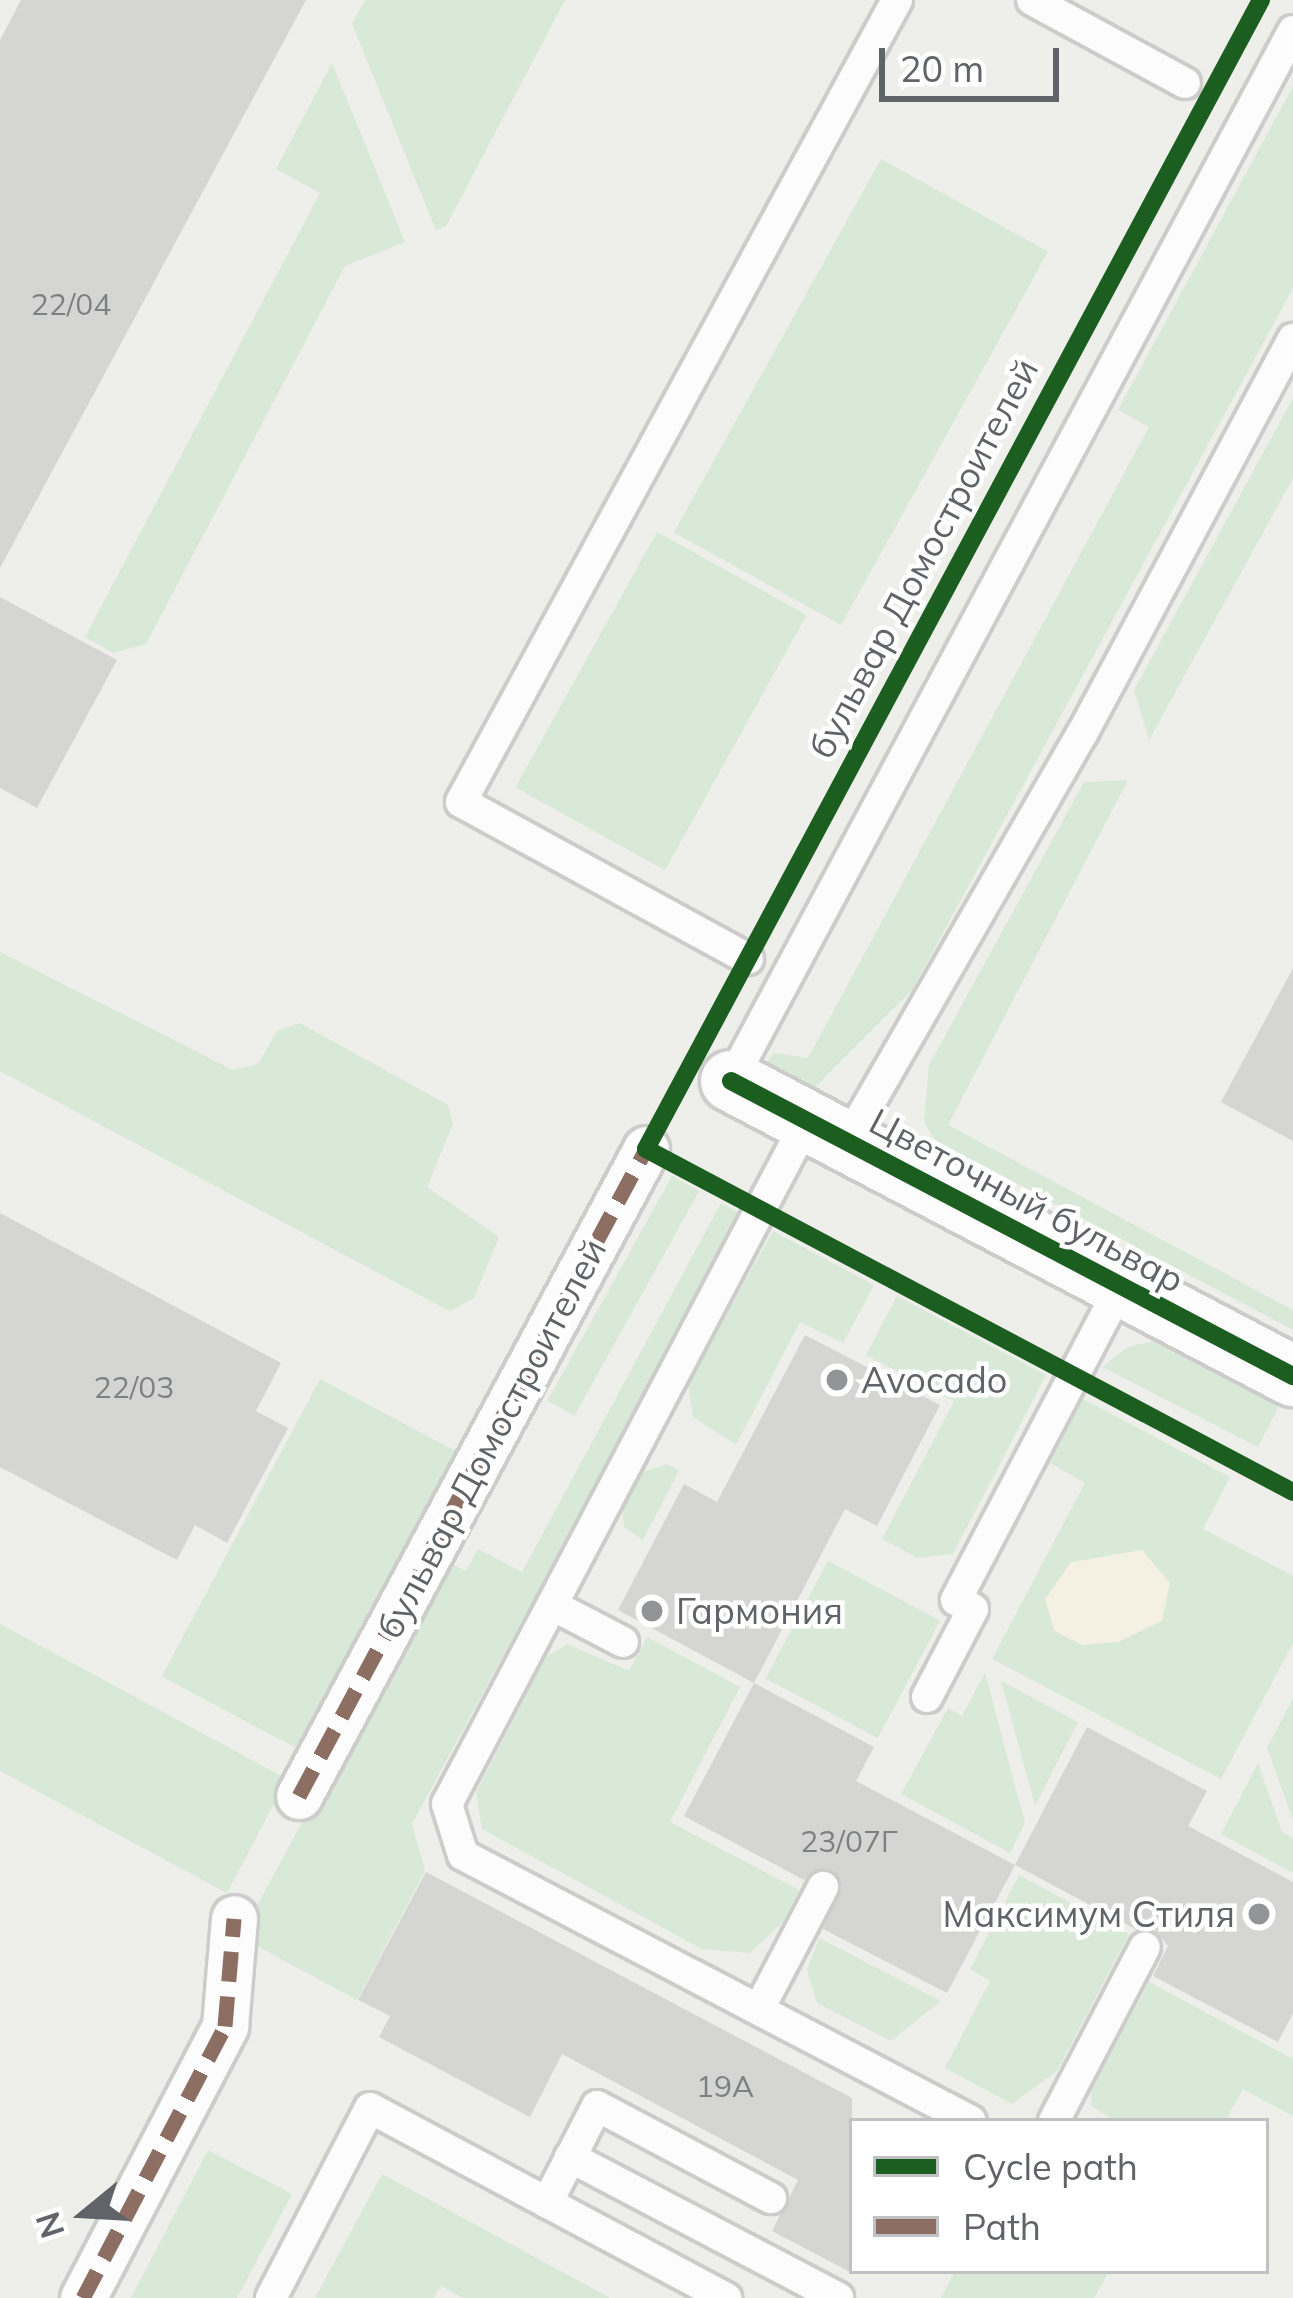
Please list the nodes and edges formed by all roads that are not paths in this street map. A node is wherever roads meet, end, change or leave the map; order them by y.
1 (897, 0) edge
2 (1032, 0) edge
3 (1293, 31) edge
4 (1185, 83) dead end
5 (1293, 339) edge
6 (748, 959) dead end
7 (731, 1081) joint
8 (827, 1132) junction
9 (646, 1149) dead end
10 (1120, 1286) junction
11 (1293, 1376) edge
12 (552, 1605) junction
13 (623, 1642) dead end
14 (927, 1697) dead end
15 (299, 1796) dead end
16 (823, 1886) dead end
17 (234, 1918) dead end
18 (1145, 1947) dead end
19 (759, 2009) junction
20 (965, 2118) edge
21 (1056, 2118) edge
22 (570, 2157) junction
23 (771, 2198) dead end
24 (547, 2203) junction
25 (83, 2298) edge
26 (271, 2298) edge
27 (726, 2298) edge
28 (838, 2298) edge

1 - 6 lane
2 - 4 lane
3 - 7 lane
5 - 8 lane
7 - 8 street, Цветочный бульвар
8 - 10 street, Цветочный бульвар
8 - 12 lane
9 - 15 street, бульвар Домостроителей
10 - 11 street, Цветочный бульвар
10 - 14 lane
12 - 13 lane
12 - 19 lane
16 - 19 lane
17 - 25 street
18 - 21 lane
19 - 20 lane
22 - 23 lane
22 - 24 lane
22 - 28 lane
24 - 26 lane
24 - 27 lane

